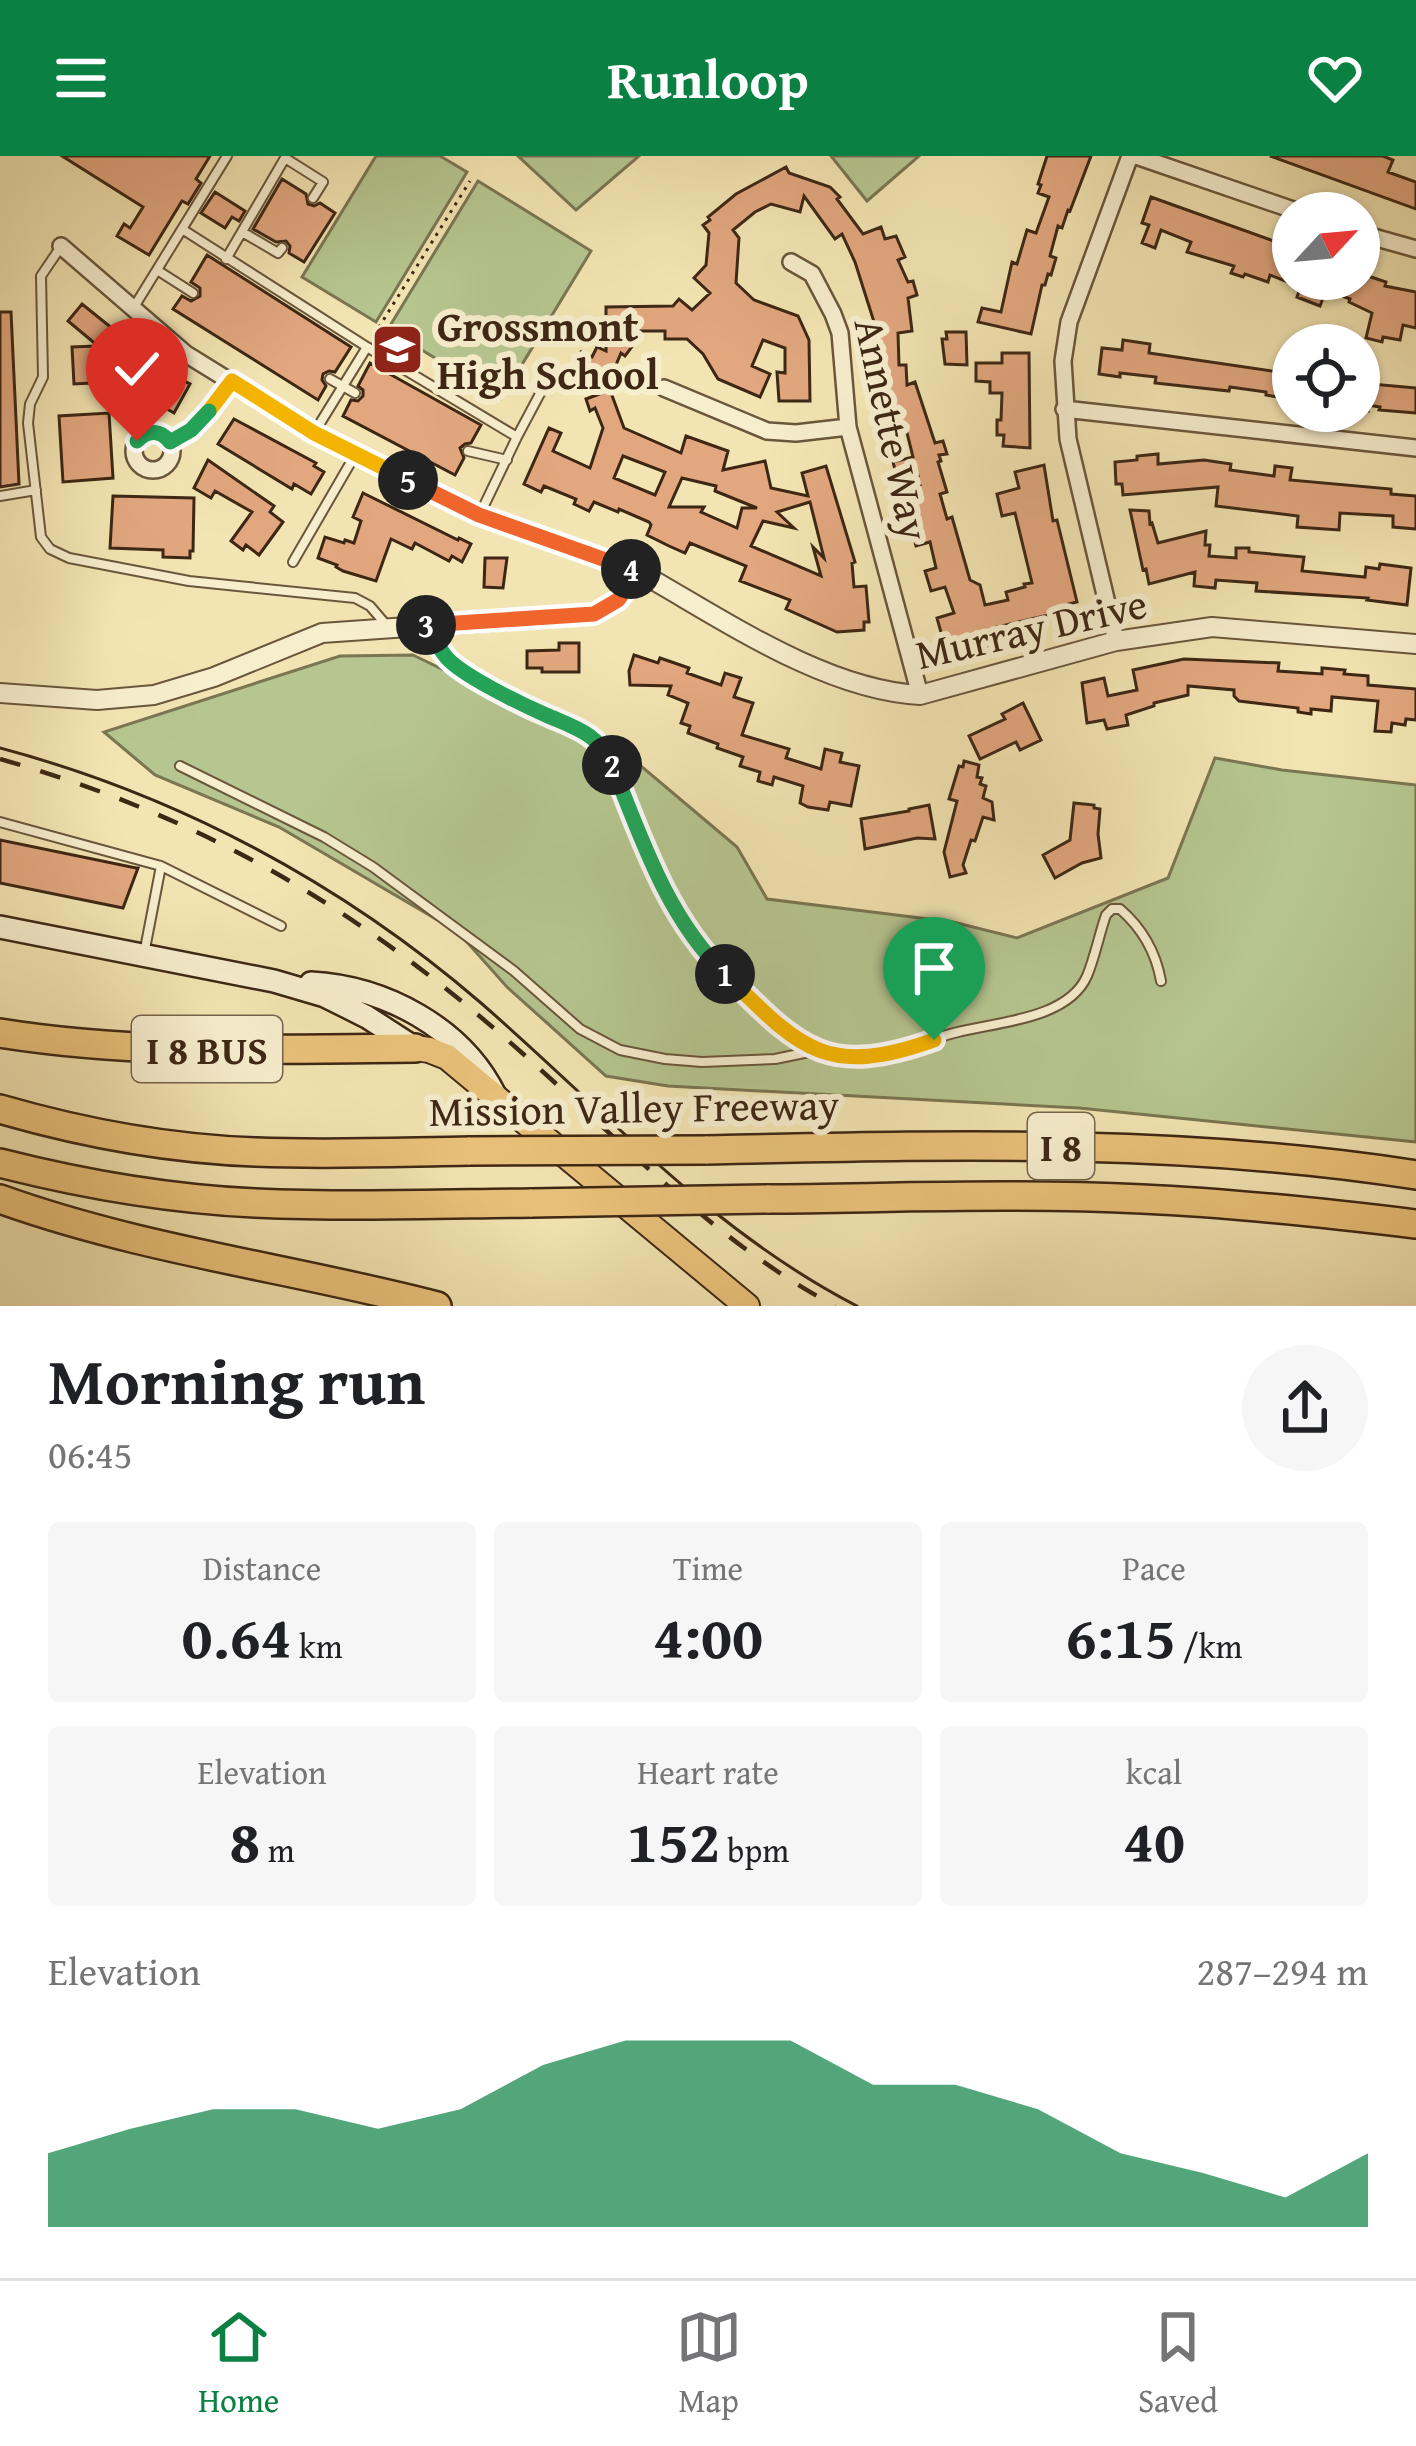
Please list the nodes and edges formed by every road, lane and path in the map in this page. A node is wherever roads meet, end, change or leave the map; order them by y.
1 (227, 156) edge
2 (1133, 156) edge
3 (285, 157) edge
4 (470, 181) dead end
5 (313, 198) dead end
6 (1272, 203) edge
7 (182, 230) junction
8 (244, 233) junction
9 (1380, 238) edge
10 (62, 247) joint
11 (281, 248) dead end
12 (1416, 249) edge
13 (226, 259) junction
14 (791, 262) dead end
15 (157, 270) junction
16 (193, 293) dead end
17 (133, 308) junction
18 (367, 347) junction
19 (552, 370) dead end
20 (330, 379) dead end
21 (232, 381) junction
22 (342, 386) junction
23 (664, 388) dead end
24 (355, 393) dead end
25 (1064, 409) junction
26 (848, 427) junction
27 (314, 433) junction
28 (517, 437) junction
29 (170, 442) dead end
30 (1416, 448) edge
31 (467, 451) dead end
32 (356, 454) junction
33 (507, 460) junction
34 (36, 490) junction
35 (0, 496) edge
36 (479, 515) junction
37 (292, 562) dead end
38 (639, 572) junction
39 (426, 625) junction
40 (388, 627) junction
41 (1116, 641) junction
42 (1416, 644) edge
43 (0, 693) edge
44 (920, 695) junction
45 (180, 766) dead end
46 (0, 822) edge
47 (161, 866) junction
48 (281, 926) dead end
49 (0, 927) edge
50 (144, 956) junction
51 (274, 981) junction
52 (1161, 981) dead end
53 (0, 1033) edge
54 (415, 1048) junction
55 (815, 1051) junction
56 (497, 1098) junction
57 (0, 1109) edge
58 (0, 1162) edge
59 (1416, 1175) edge
60 (0, 1199) edge
61 (1416, 1224) edge
62 (280, 1272) junction
63 (360, 1306) edge
64 (437, 1306) edge
65 (747, 1306) edge

1 - 7 lane
2 - 6 street
2 - 25 street
3 - 5 lane
3 - 8 lane
4 - 18 path
7 - 13 lane
7 - 15 lane
8 - 11 lane
8 - 13 lane
9 - 12 street
10 - 17 street
10 - 34 lane
13 - 18 lane
14 - 26 street, Annette Way
15 - 16 lane
15 - 17 lane
17 - 21 street
18 - 22 lane
18 - 28 lane
19 - 28 lane
20 - 22 lane
21 - 27 street
21 - 29 street
22 - 24 lane
22 - 27 lane
23 - 26 street
25 - 30 street
25 - 41 street
26 - 44 street, Annette Way
27 - 32 street
28 - 33 lane
31 - 33 lane
32 - 36 street
32 - 37 lane
33 - 36 lane
34 - 35 lane
34 - 40 lane
36 - 38 street
38 - 39 street
38 - 44 street, Murray Drive
39 - 40 street
39 - 55 lane
40 - 43 street
41 - 42 street, Murray Drive
41 - 44 street, Murray Drive
45 - 55 lane
46 - 47 lane
47 - 48 lane
47 - 50 lane
49 - 50 main road
50 - 51 main road
51 - 54 main road
51 - 56 main road
52 - 55 lane
53 - 54 highway, I 8 BUS
54 - 56 main road, I 8 BUS
56 - 65 main road, I 8 BUS
57 - 59 highway, Mission Valley Freeway / I 8, bridge
58 - 61 highway, I 8, bridge
60 - 62 highway
62 - 63 highway
62 - 64 highway

